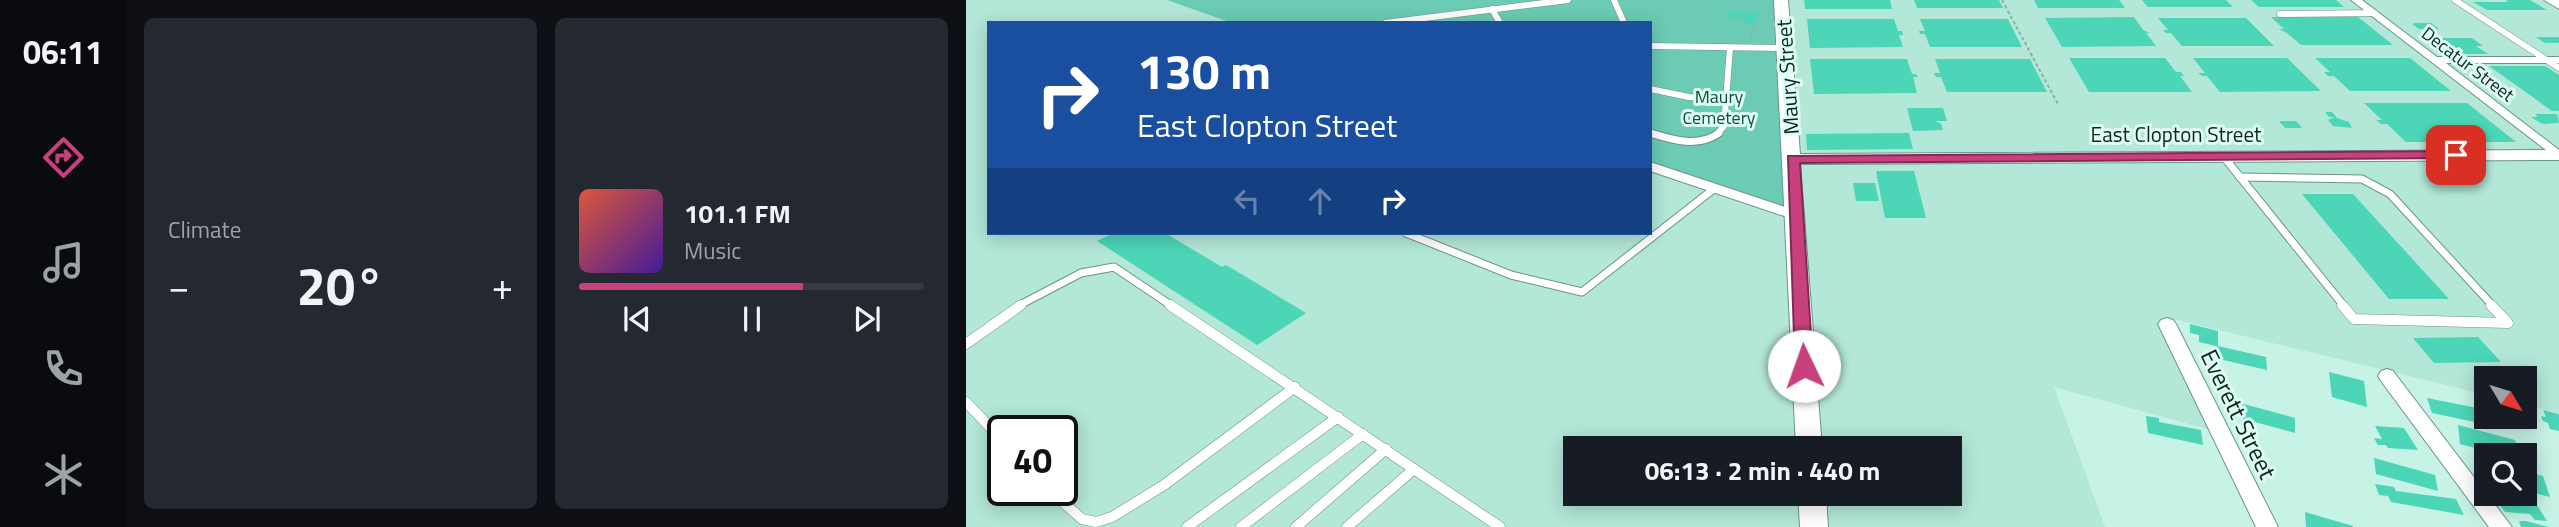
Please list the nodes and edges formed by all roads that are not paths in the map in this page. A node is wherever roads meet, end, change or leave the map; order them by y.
1 (1568, 0) edge
2 (1614, 0) edge
3 (1781, 0) edge
4 (2356, 0) edge
5 (2455, 0) edge
6 (2552, 0) edge
7 (2559, 4) edge
8 (1492, 9) junction
9 (2374, 13) junction
10 (2280, 14) dead end
11 (1400, 21) edge
12 (1499, 21) edge
13 (1623, 21) edge
14 (1652, 46) edge
15 (1730, 48) junction
16 (1785, 48) junction
17 (2434, 60) junction
18 (2553, 60) edge
19 (2559, 68) edge
20 (1652, 89) edge
21 (1726, 100) junction
22 (1652, 132) edge
23 (2559, 155) edge
24 (2224, 157) junction
25 (1793, 159) junction
26 (1652, 167) edge
27 (2240, 177) junction
28 (1715, 188) junction
29 (1795, 215) junction
30 (1411, 235) edge
31 (2167, 324) dead end
32 (966, 344) edge
33 (2387, 376) dead end
34 (1295, 387) junction
35 (966, 402) edge
36 (1338, 416) junction
37 (987, 424) edge
38 (1363, 434) junction
39 (1808, 436) edge
40 (1386, 449) junction
41 (1414, 469) junction
42 (1064, 506) edge
43 (1813, 506) edge
44 (1187, 527) edge
45 (1241, 527) edge
46 (1296, 527) edge
47 (1347, 527) edge
48 (1500, 527) edge
49 (1814, 527) edge
50 (2267, 527) edge
51 (2501, 527) edge

1 - 8 lane
2 - 13 lane
3 - 16 street, Maury Street
4 - 9 street, Decatur Street
5 - 18 lane
6 - 7 main road
8 - 11 lane
8 - 12 lane
9 - 10 lane
9 - 17 street, Decatur Street
14 - 15 lane
15 - 16 lane
15 - 21 lane
16 - 25 street, Maury Street
17 - 18 street
17 - 23 street, Decatur Street
18 - 19 lane
20 - 21 lane
21 - 22 lane
23 - 24 street, East Clopton Street
24 - 25 street, East Clopton Street
24 - 27 lane
25 - 29 street, Maury Street
26 - 28 street
27 - 27 lane
28 - 29 street
28 - 30 lane
29 - 39 street, Maury Street
31 - 50 street, Everett Street
32 - 34 lane
33 - 51 street
34 - 36 lane
34 - 42 lane
35 - 37 lane
36 - 38 lane
36 - 44 lane
38 - 40 lane
38 - 45 lane
40 - 41 lane
40 - 46 lane
41 - 47 lane
41 - 48 lane
43 - 49 street

